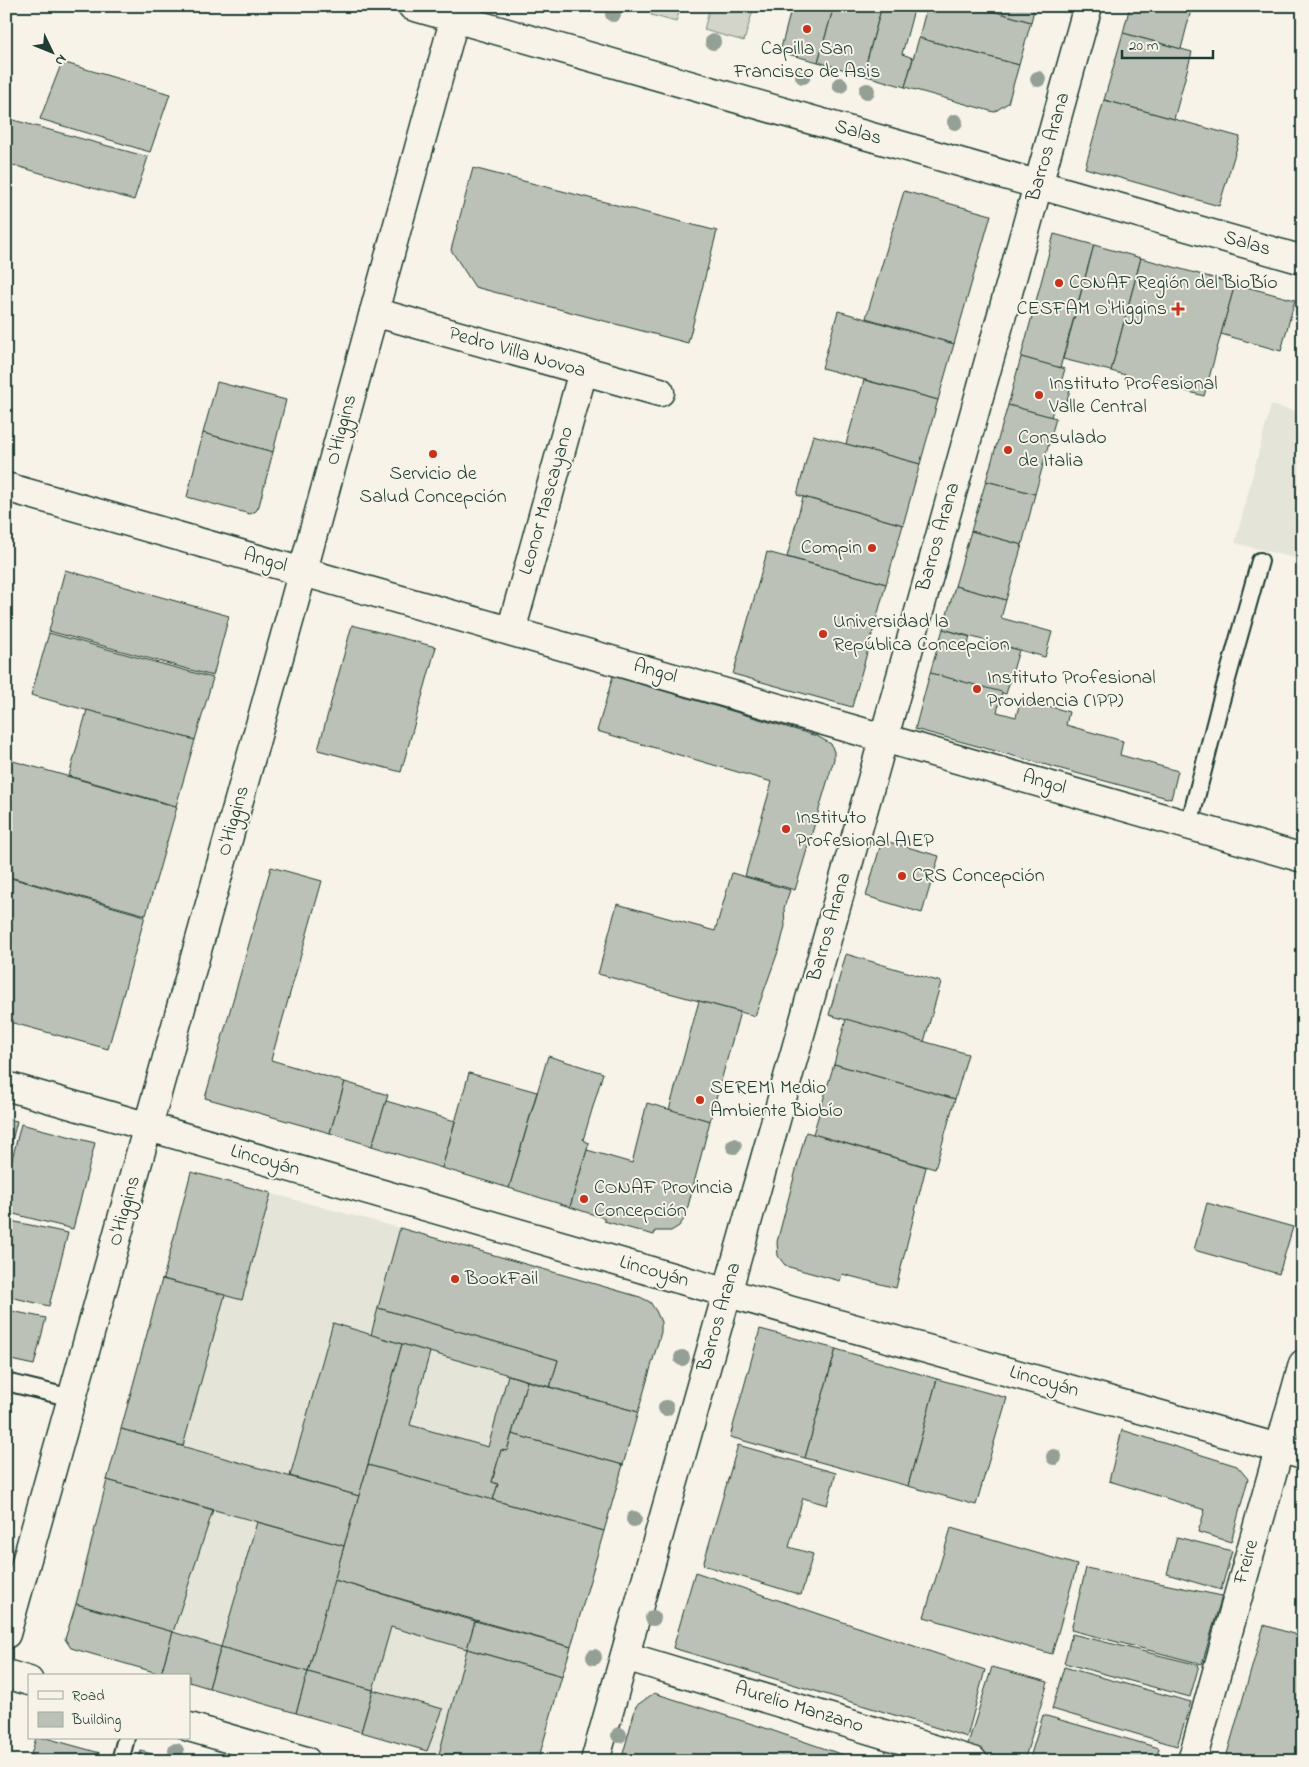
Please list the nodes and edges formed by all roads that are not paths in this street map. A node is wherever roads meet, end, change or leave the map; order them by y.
1 (412, 6) edge
2 (1088, 6) edge
3 (457, 12) edge
4 (1038, 185) junction
5 (1303, 260) edge
6 (374, 312) junction
7 (583, 372) junction
8 (660, 392) dead end
9 (6, 487) edge
10 (1260, 561) dead end
11 (303, 572) junction
12 (511, 631) junction
13 (884, 737) junction
14 (1189, 825) junction
15 (1303, 858) edge
16 (6, 1086) edge
17 (148, 1127) junction
18 (727, 1293) junction
19 (1303, 1364) edge
20 (6, 1382) edge
21 (72, 1398) junction
22 (1291, 1452) edge
23 (6, 1634) edge
24 (625, 1656) junction
25 (6, 1674) edge
26 (28, 1681) edge
27 (190, 1727) edge
28 (125, 1740) edge
29 (120, 1761) edge
30 (306, 1761) edge
31 (596, 1761) edge
32 (973, 1761) edge
33 (1192, 1761) edge

1 - 3 street, Salas
2 - 4 street, Barros Arana
3 - 4 street, Salas
3 - 6 street, O'Higgins
4 - 5 street, Salas
4 - 13 street, Barros Arana
6 - 7 street, Pedro Villa Novoa
6 - 11 street, O'Higgins
7 - 8 street, Pedro Villa Novoa
7 - 12 street, Leonor Mascayano
9 - 11 street, Angol
10 - 14 lane
11 - 12 street, Angol
11 - 17 street, O'Higgins
12 - 13 street, Angol
13 - 14 street, Angol
13 - 18 street, Barros Arana
14 - 15 street, Angol
16 - 17 street, Lincoyán
17 - 18 street, Lincoyán
17 - 21 street, O'Higgins
18 - 22 street, Lincoyán
18 - 24 street, Barros Arana
19 - 22 street, Freire
20 - 21 lane
21 - 23 street, O'Higgins
22 - 33 street, Freire
24 - 31 street, Barros Arana
24 - 32 street, Aurelio Manzano
25 - 26 street
27 - 30 street
28 - 29 lane

